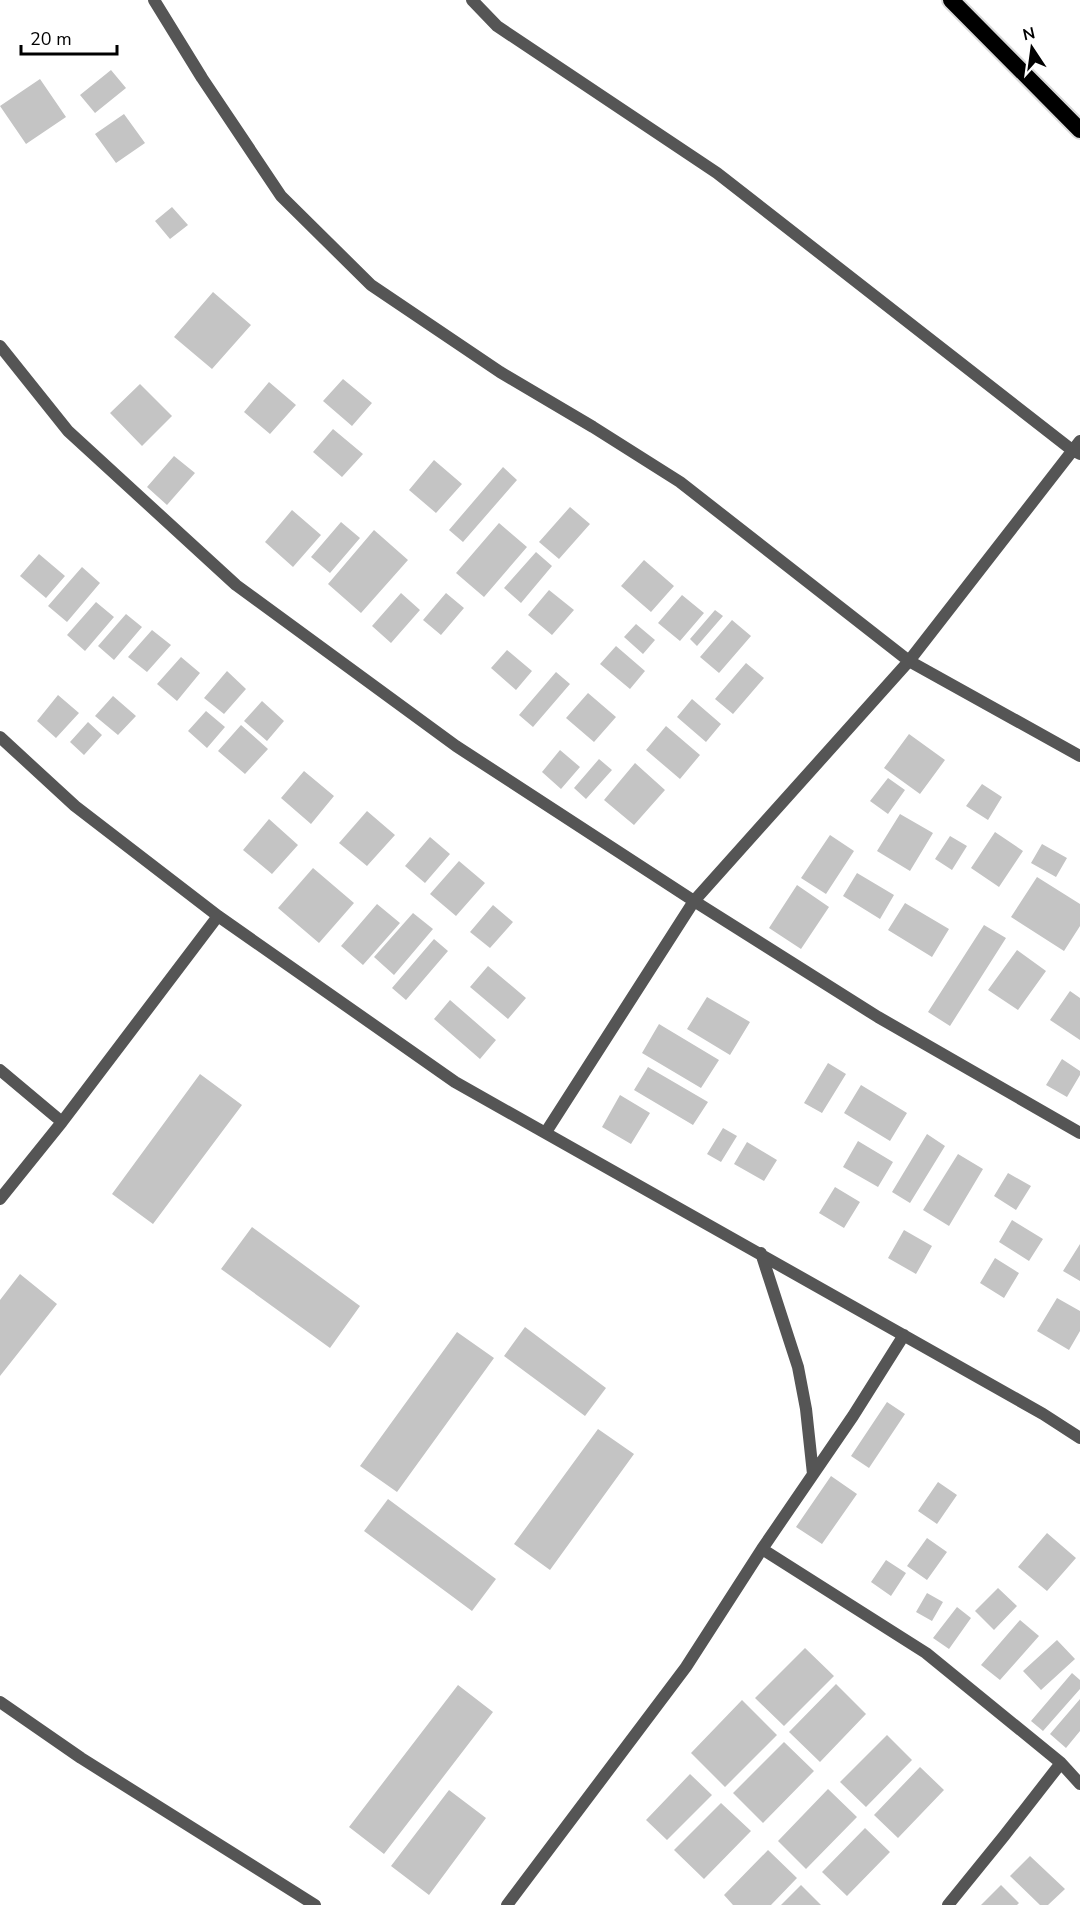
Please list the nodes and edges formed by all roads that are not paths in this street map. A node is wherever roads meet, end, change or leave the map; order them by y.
1 (154, 0) edge
2 (472, 0) edge
3 (951, 0) edge
4 (1080, 130) edge
5 (0, 346) edge
6 (1077, 448) edge
7 (909, 661) junction
8 (0, 737) edge
9 (1080, 756) edge
10 (694, 901) junction
11 (218, 916) junction
12 (0, 1070) edge
13 (62, 1122) junction
14 (546, 1132) junction
15 (1080, 1133) edge
16 (0, 1199) edge
17 (761, 1253) junction
18 (904, 1335) junction
19 (1080, 1438) edge
20 (813, 1474) junction
21 (762, 1549) junction
22 (0, 1702) edge
23 (1061, 1763) junction
24 (1080, 1784) edge
25 (315, 1905) edge
26 (507, 1905) edge
27 (948, 1905) edge

1 - 7 street
2 - 6 street
3 - 4 highway
5 - 10 street
6 - 7 street
7 - 9 street
7 - 10 street
8 - 11 street
10 - 14 street
10 - 15 street
11 - 13 street
11 - 14 street
12 - 13 street
13 - 16 street
14 - 17 street
17 - 18 street
17 - 20 street
18 - 19 street
18 - 20 street
20 - 21 street
21 - 23 street
21 - 26 street
22 - 25 street
23 - 24 street
23 - 27 street

